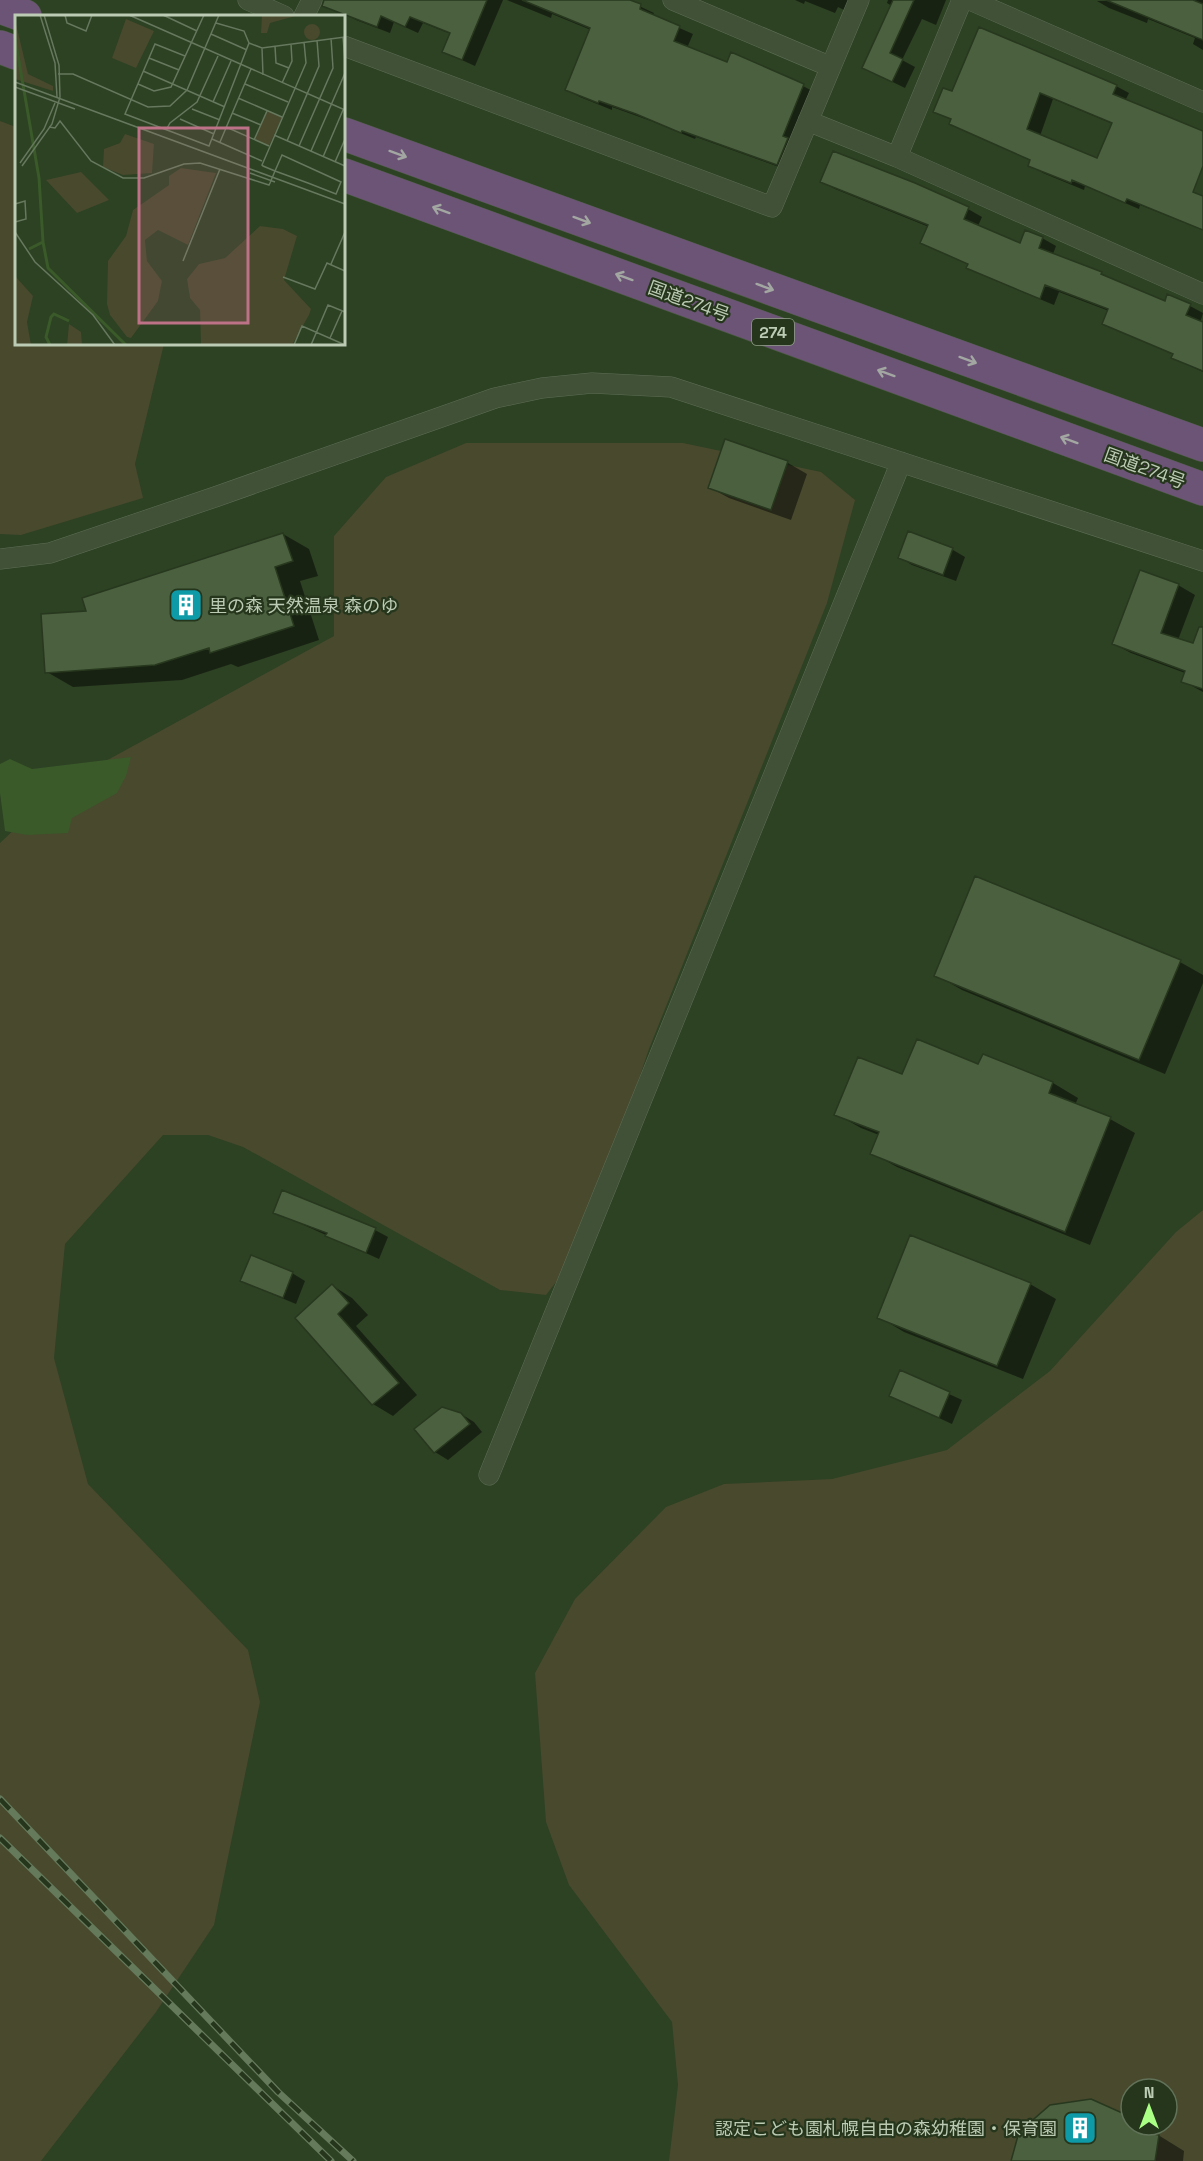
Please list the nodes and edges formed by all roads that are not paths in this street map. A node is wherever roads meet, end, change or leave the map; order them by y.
1 (248, 0) edge
2 (312, 0) edge
3 (673, 0) edge
4 (859, 0) edge
5 (962, 0) edge
6 (970, 0) edge
7 (0, 7) edge
8 (22, 15) edge
9 (282, 15) edge
10 (304, 15) edge
11 (345, 46) edge
12 (0, 47) edge
13 (15, 54) edge
14 (831, 67) junction
15 (1203, 102) edge
16 (808, 121) junction
17 (345, 134) edge
18 (897, 157) junction
19 (345, 175) edge
20 (1203, 294) edge
21 (1203, 446) edge
22 (901, 462) junction
23 (1203, 489) edge
24 (0, 559) edge
25 (1203, 561) edge
26 (489, 1475) dead end

1 - 9 street
2 - 10 street
3 - 14 street
4 - 14 street
5 - 18 street
6 - 15 street
7 - 8 highway
11 - 16 street
12 - 13 highway
14 - 16 street
16 - 18 street
17 -> 21 highway, 274
18 - 20 street
23 -> 19 highway, 国道274号 / 274
22 - 24 street
22 - 25 street
22 - 26 street

